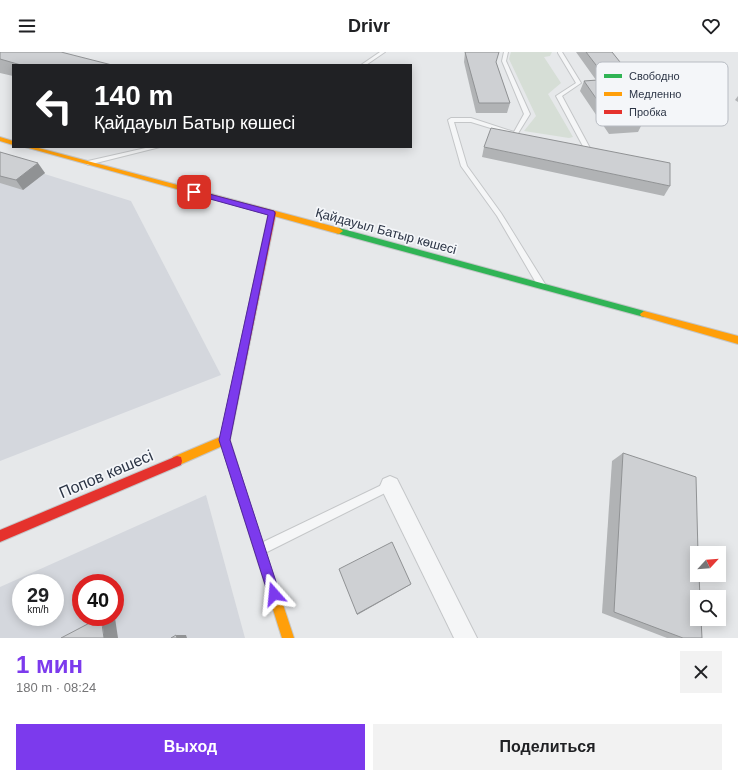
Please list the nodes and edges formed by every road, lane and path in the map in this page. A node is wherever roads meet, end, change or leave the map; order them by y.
1 (383, 52) edge
2 (506, 52) edge
3 (560, 53) dead end
4 (365, 64) edge
5 (515, 134) junction
6 (522, 136) edge
7 (0, 139) edge
8 (12, 143) edge
9 (32, 148) edge
10 (153, 148) edge
11 (581, 148) edge
12 (588, 150) junction
13 (595, 152) edge
14 (87, 163) junction
15 (272, 213) junction
16 (542, 287) junction
17 (738, 340) edge
18 (225, 440) junction
19 (390, 486) joint
20 (0, 536) edge
21 (260, 550) junction
22 (288, 638) edge
23 (466, 638) edge

1 - 4 lane
2 - 5 lane
3 - 12 lane
5 - 6 lane
5 - 16 lane
7 - 8 street
9 - 14 street, Қайдауыл Батыр көшесі
10 - 14 lane
11 - 12 lane
12 - 13 lane
14 - 15 street, Қайдауыл Батыр көшесі
15 - 16 street, Қайдауыл Батыр көшесі
15 - 18 street
16 - 17 street, Қайдауыл Батыр көшесі
18 - 20 street, Попов көшесі
18 - 21 street
19 - 21 lane
19 - 23 street
21 - 22 street

